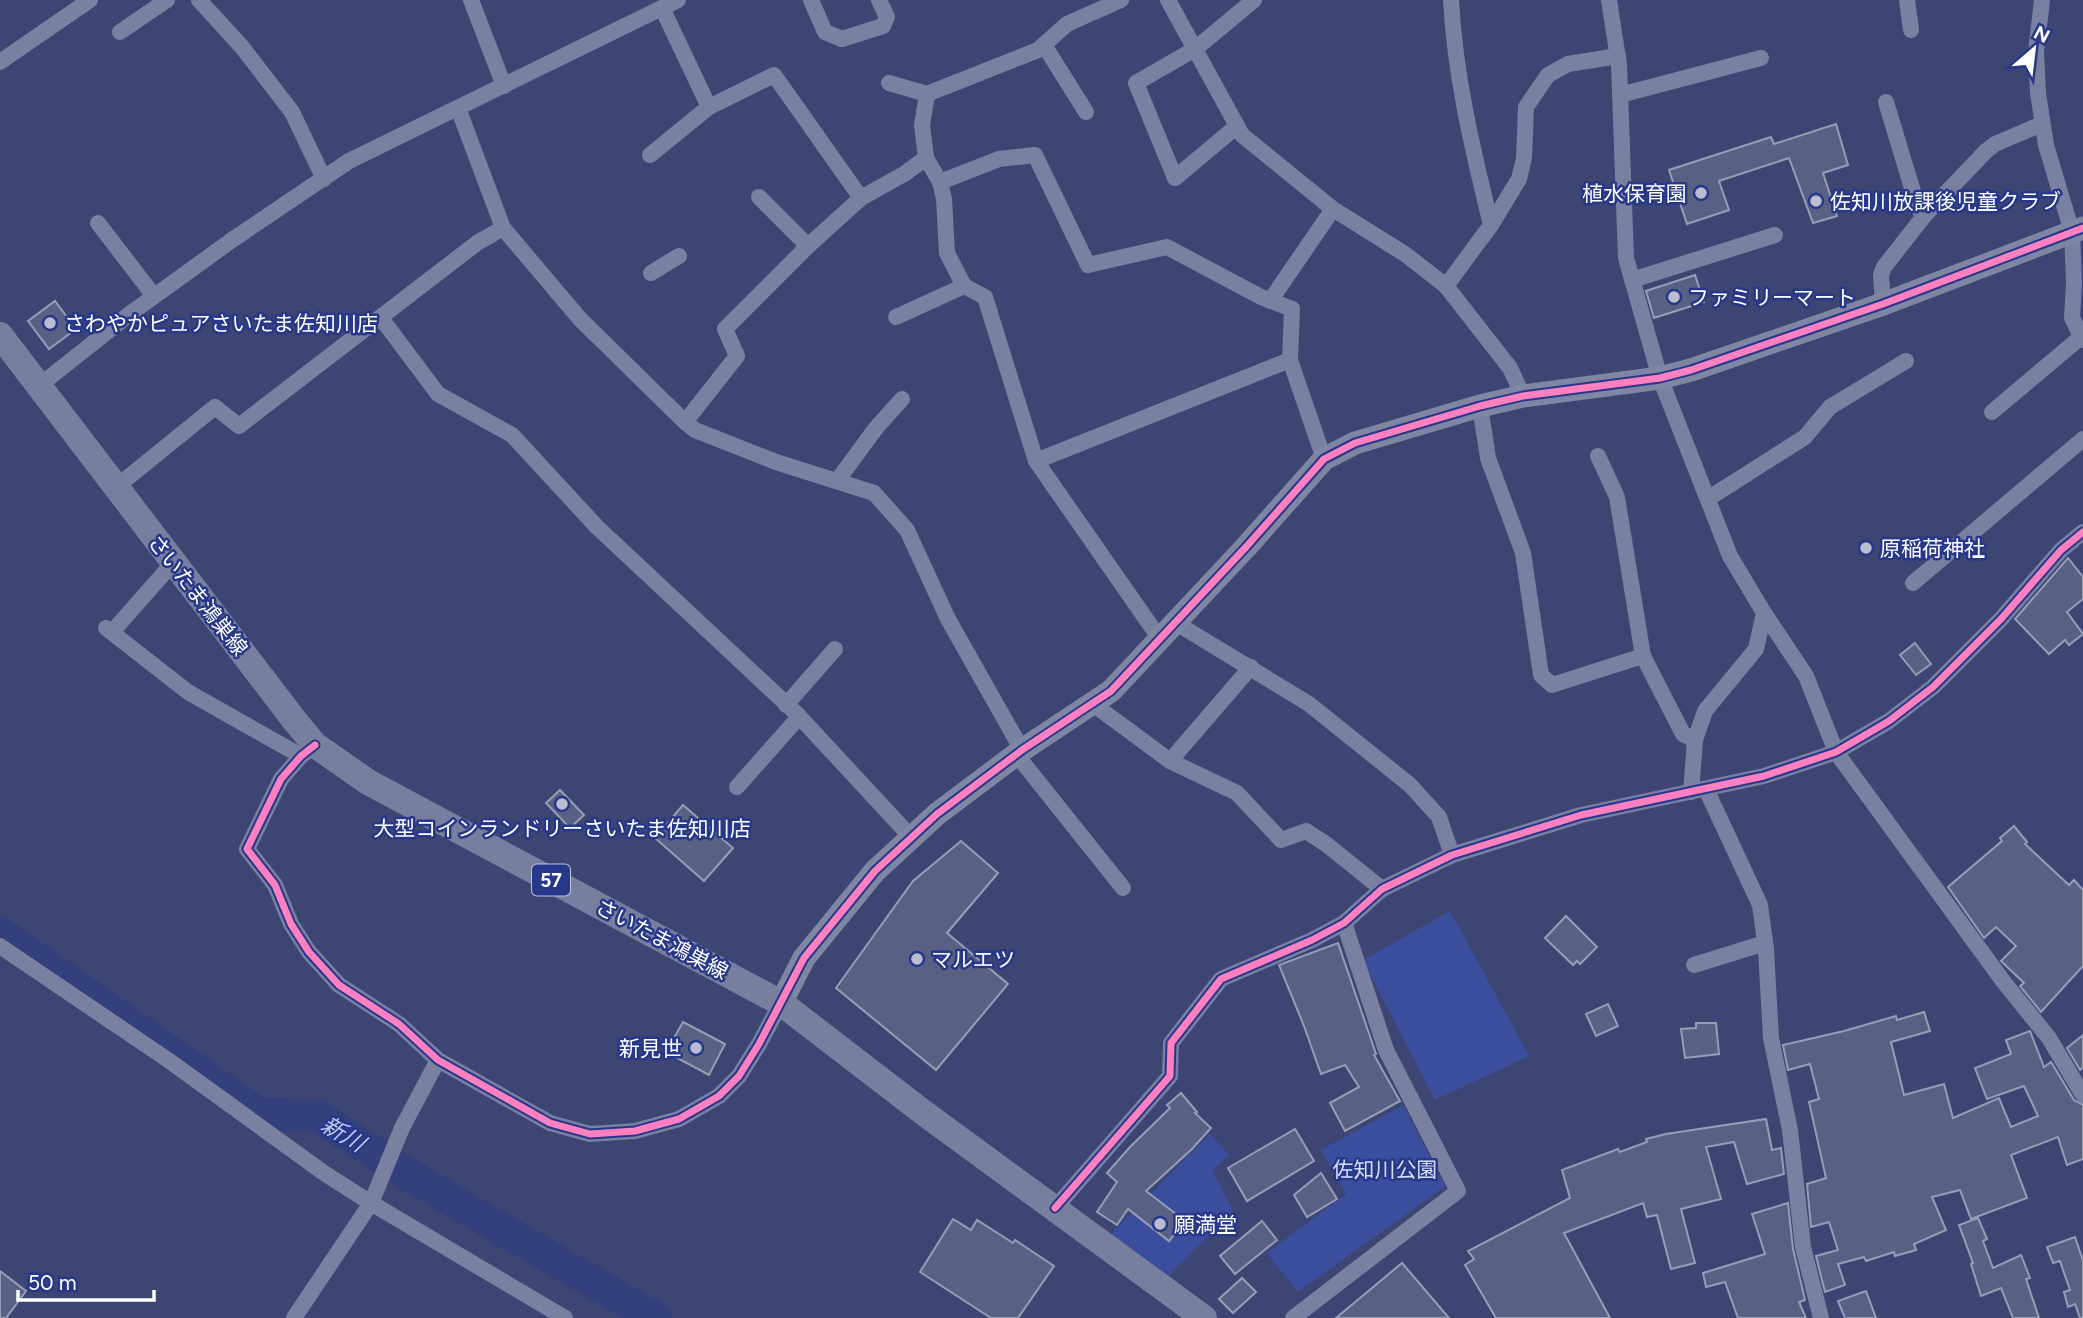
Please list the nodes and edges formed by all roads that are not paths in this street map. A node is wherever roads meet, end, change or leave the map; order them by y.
1 (90, 0) edge
2 (167, 0) edge
3 (199, 0) edge
4 (471, 0) edge
5 (678, 0) edge
6 (811, 0) edge
7 (878, 0) edge
8 (1121, 0) edge
9 (1168, 0) edge
10 (1254, 0) edge
11 (1451, 0) edge
12 (1609, 0) edge
13 (1907, 0) edge
14 (2042, 0) edge
15 (662, 8) junction
16 (1911, 30) dead end
17 (120, 32) dead end
18 (1044, 45) junction
19 (1195, 49) junction
20 (1618, 56) junction
21 (1761, 58) dead end
22 (0, 62) edge
23 (889, 83) dead end
24 (504, 86) junction
25 (927, 94) junction
26 (1620, 95) junction
27 (1886, 102) dead end
28 (709, 107) junction
29 (458, 108) junction
30 (1086, 112) dead end
31 (2042, 124) junction
32 (1237, 126) junction
33 (650, 155) dead end
34 (926, 158) junction
35 (324, 178) junction
36 (940, 182) junction
37 (759, 197) dead end
38 (861, 198) junction
39 (1333, 209) junction
40 (1924, 216) junction
41 (98, 223) dead end
42 (1491, 225) junction
43 (503, 228) junction
44 (2078, 230) edge
45 (1775, 235) dead end
46 (808, 246) junction
47 (678, 256) dead end
48 (651, 273) dead end
49 (1632, 280) junction
50 (964, 286) junction
51 (1446, 286) junction
52 (154, 296) junction
53 (1270, 301) junction
54 (1883, 304) junction
55 (897, 317) dead end
56 (381, 318) junction
57 (0, 335) edge
58 (2082, 338) edge
59 (1290, 360) junction
60 (1906, 361) dead end
61 (1660, 378) junction
62 (40, 385) junction
63 (1523, 396) junction
64 (902, 399) dead end
65 (1480, 406) junction
66 (1992, 412) dead end
67 (685, 422) junction
68 (2083, 439) edge
69 (1598, 456) dead end
70 (1324, 459) junction
71 (1036, 461) junction
72 (837, 481) junction
73 (115, 488) junction
74 (1709, 498) junction
75 (2083, 533) edge
76 (173, 564) junction
77 (1913, 583) dead end
78 (1764, 613) junction
79 (1168, 631) junction
80 (835, 649) dead end
81 (1643, 656) junction
82 (1251, 667) junction
83 (1093, 704) junction
84 (786, 705) junction
85 (799, 717) junction
86 (1695, 740) junction
87 (308, 750) junction
88 (1019, 752) junction
89 (1836, 752) junction
90 (1170, 761) junction
91 (737, 787) dead end
92 (1698, 791) junction
93 (911, 837) junction
94 (1452, 855) junction
95 (1123, 888) dead end
96 (1382, 889) junction
97 (1344, 923) junction
98 (1765, 943) junction
99 (0, 946) edge
100 (1694, 965) dead end
101 (781, 1003) junction
102 (438, 1060) junction
103 (2083, 1096) edge
104 (372, 1200) junction
105 (1055, 1208) junction
106 (294, 1318) edge
107 (565, 1318) edge
108 (1204, 1318) edge
109 (1293, 1318) edge
110 (1821, 1318) edge

1 - 22 street
2 - 17 street
3 - 35 street
4 - 24 street
5 - 15 street
6 - 7 street
8 - 18 street
9 - 19 street
10 - 19 street
11 - 42 street
12 - 20 street
13 - 16 street
14 - 31 street
15 - 24 street
15 - 28 street
18 - 25 street
18 - 30 street
19 - 32 street
19 - 32 street
20 - 26 street
20 - 42 street
21 - 26 street
23 - 25 street
24 - 29 street
25 - 34 street
26 - 49 street
27 - 40 street
28 - 33 street
28 - 38 street
29 - 35 street
29 - 43 street
31 - 40 street
31 - 44 street
32 - 39 street
34 - 36 street
34 - 38 street
35 - 52 street
36 - 50 street
36 - 53 street
37 - 46 street
38 - 46 street
39 - 51 street
39 - 53 street
40 - 54 street
41 - 52 street
42 - 51 street
43 - 56 street
43 - 67 street
44 - 54 street
44 - 58 street
45 - 49 street
46 - 67 street
47 - 48 street
49 - 61 street
50 - 55 street
50 - 71 street
51 - 63 street
52 - 62 street
53 - 59 street
54 - 61 street
56 - 73 street
56 - 84 street
57 - 62 main road, さいたま鴻巣線 / 57
58 - 66 street
59 - 70 street
59 - 71 street
60 - 74 street
61 - 63 street
61 - 74 street
62 - 73 main road, さいたま鴻巣線 / 57
63 - 65 street
64 - 72 street
65 - 70 street
65 - 81 street
67 - 72 street
68 - 77 street
69 - 81 street
70 - 79 street
71 - 79 street
72 - 88 street
73 - 76 main road, さいたま鴻巣線 / 57
74 - 78 street
75 - 89 street
76 - 87 main road, さいたま鴻巣線 / 57
76 - 87 street
78 - 86 street
78 - 89 street
79 - 82 street
79 - 83 street
80 - 84 street
81 - 86 street
82 - 90 street
82 - 94 street
83 - 88 street
83 - 90 street
84 - 85 street
85 - 91 street
85 - 93 street
86 - 92 street
87 - 101 main road, さいたま鴻巣線 / 57
87 - 102 street
88 - 93 street
88 - 95 street
89 - 92 street
89 - 103 street
90 - 96 street
92 - 94 street
92 - 98 street
93 - 101 street
94 - 96 street
96 - 97 street
97 - 105 street
97 - 109 street
98 - 100 street
98 - 110 street
99 - 104 street
101 - 102 street
101 - 105 main road, さいたま鴻巣線 / 57
102 - 104 street
104 - 106 street
104 - 107 street
105 - 108 main road, さいたま鴻巣線 / 57

